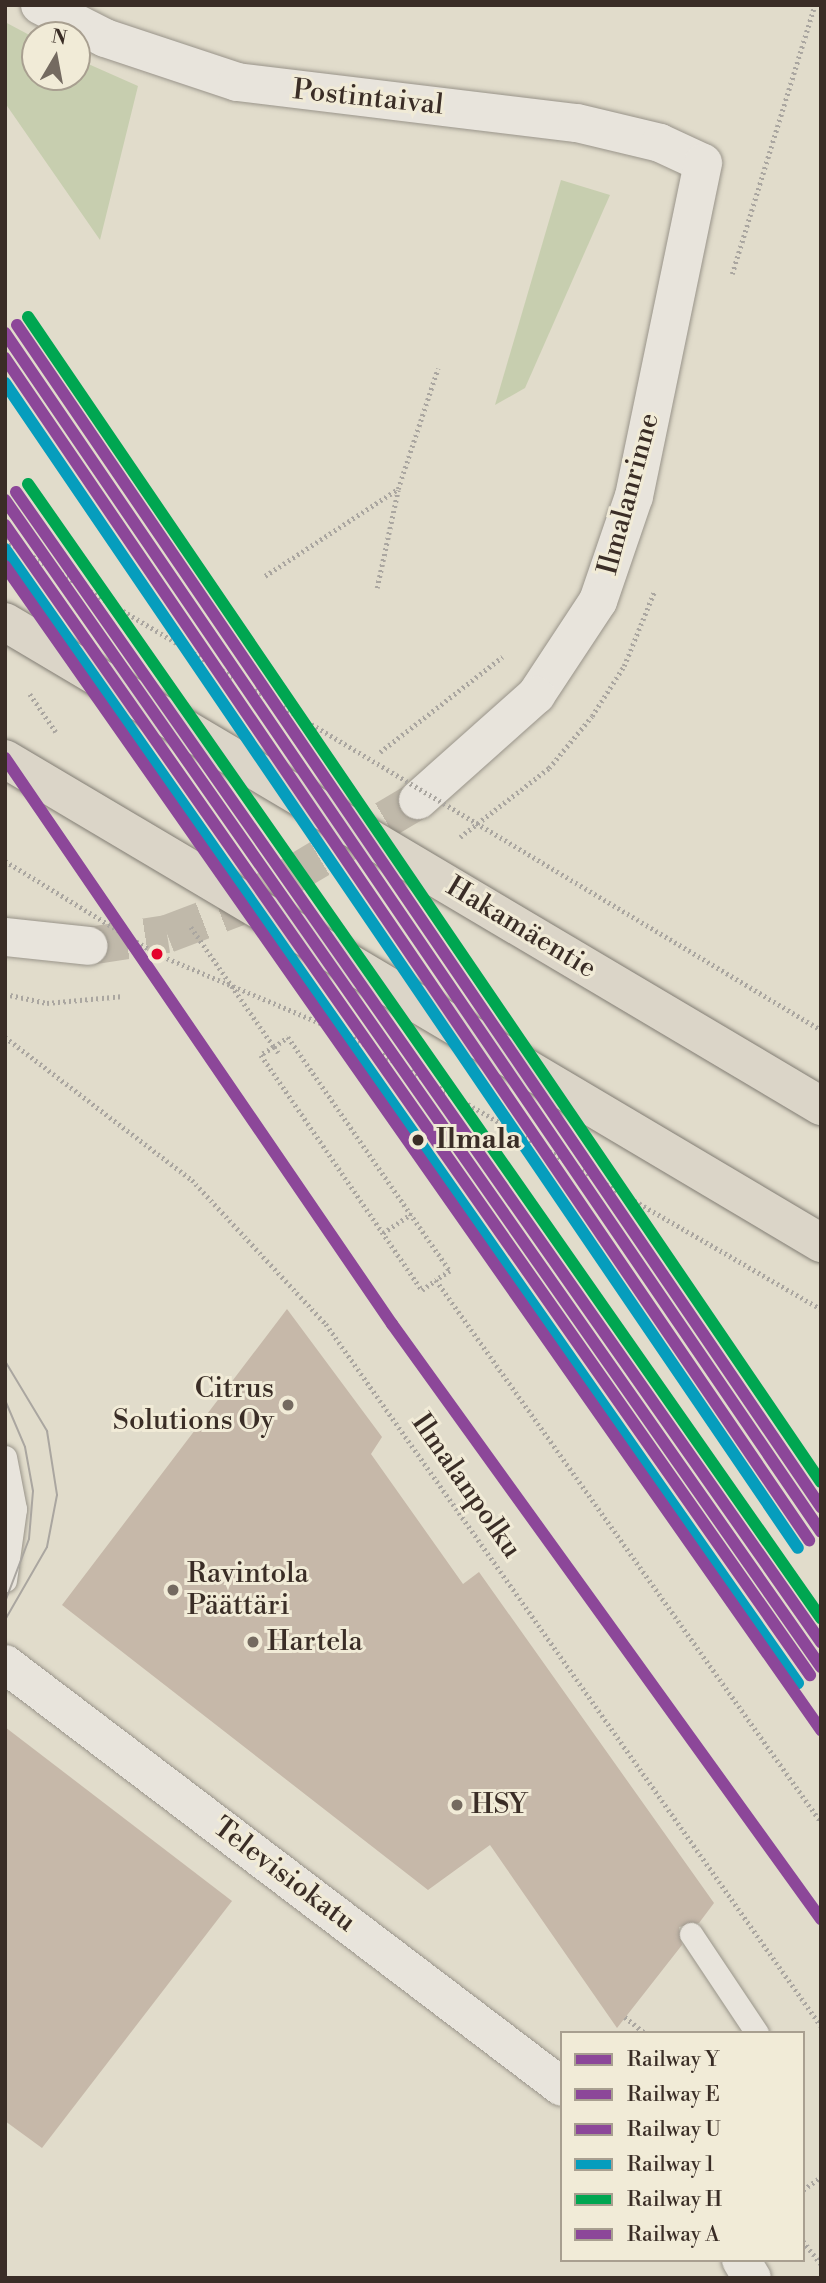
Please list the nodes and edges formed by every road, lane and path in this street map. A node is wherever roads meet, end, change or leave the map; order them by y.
1 (40, 5) edge
2 (815, 5) edge
3 (703, 163) joint
4 (741, 235) dead end
5 (438, 368) dead end
6 (398, 489) junction
7 (5, 540) edge
8 (265, 576) dead end
9 (377, 588) dead end
10 (5, 622) edge
11 (513, 646) dead end
12 (21, 681) dead end
13 (61, 738) dead end
14 (380, 752) dead end
15 (5, 759) edge
16 (418, 800) tunnel mouth
17 (5, 861) edge
18 (187, 921) dead end
19 (5, 937) edge
20 (89, 946) tunnel mouth
21 (5, 995) edge
22 (124, 996) dead end
23 (821, 1030) edge
24 (5, 1037) edge
25 (274, 1047) junction
26 (278, 1053) dead end
27 (821, 1106) edge
28 (411, 1214) junction
29 (383, 1233) junction
30 (821, 1243) edge
31 (436, 1280) junction
32 (821, 1309) edge
33 (5, 1457) edge
34 (5, 1580) edge
35 (5, 1664) edge
36 (821, 1822) edge
37 (691, 1934) dead end
38 (625, 2017) dead end
39 (821, 2026) edge
40 (642, 2031) edge
41 (756, 2031) edge
42 (560, 2085) edge
43 (821, 2177) edge
44 (805, 2189) edge
45 (805, 2244) edge
46 (742, 2262) edge
47 (821, 2264) edge
48 (752, 2278) edge

1 - 3 street, Postintaival
2 - 4 path
3 - 16 street, Ilmalanrinne
5 - 6 path
6 - 8 path
6 - 9 path
7 - 23 path, bridge
10 - 27 main road, Hakamäentie, bridge
11 - 14 path
12 - 13 path
15 - 30 main road, bridge
17 - 32 path, bridge
18 - 25 path
19 - 20 street
21 - 22 path
24 - 39 path, Ilmalanpolku
25 - 26 path
25 - 28 path
25 - 29 path
28 - 29 path
28 - 31 path
29 - 31 path
31 - 36 path
33 - 34 lane
35 - 42 street, Televisiokatu
37 - 41 lane
38 - 40 path
43 - 44 path
45 - 47 path
46 - 48 street

